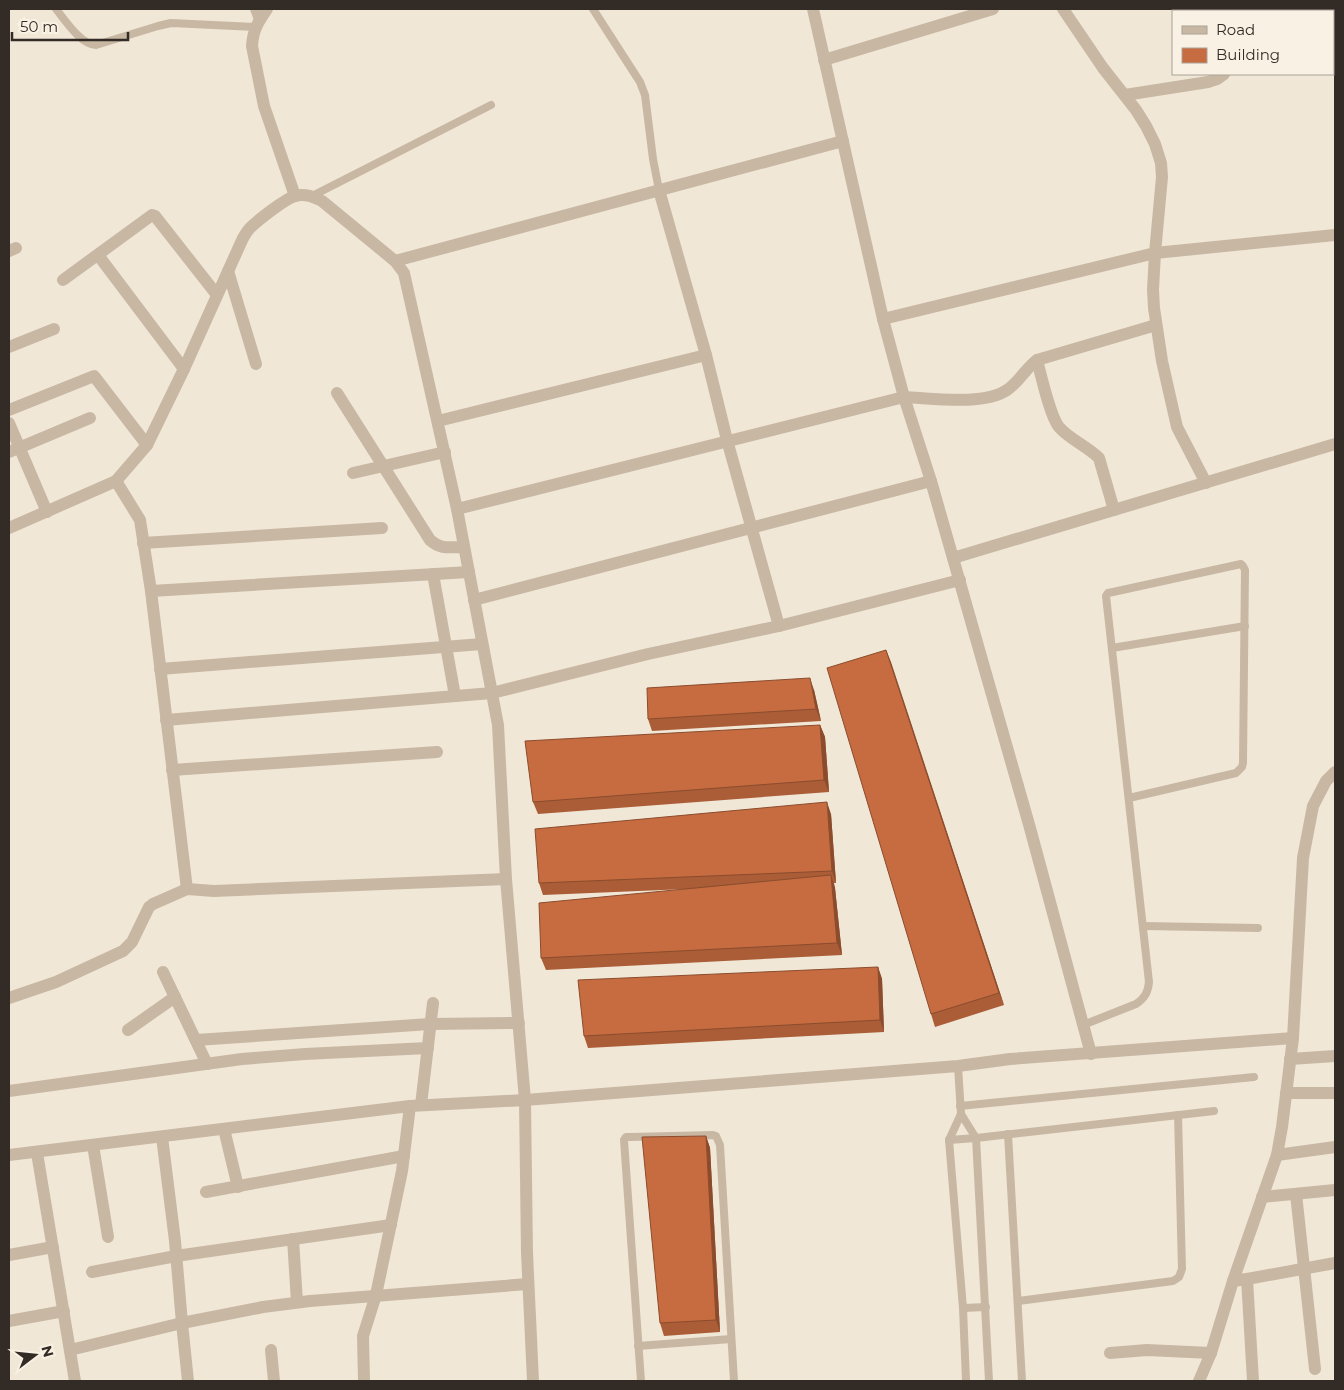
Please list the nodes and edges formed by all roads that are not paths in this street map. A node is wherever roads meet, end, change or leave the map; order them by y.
1 (56, 9) edge
2 (254, 9) edge
3 (266, 9) edge
4 (593, 9) edge
5 (812, 9) edge
6 (993, 9) edge
7 (1063, 9) edge
8 (257, 24) junction
9 (824, 60) junction
10 (1223, 75) edge
11 (1124, 96) junction
12 (491, 105) dead end
13 (843, 141) junction
14 (659, 190) junction
15 (295, 196) junction
16 (312, 196) junction
17 (1335, 235) edge
18 (1156, 253) junction
19 (98, 255) junction
20 (395, 261) junction
21 (228, 271) junction
22 (63, 280) dead end
23 (217, 295) junction
24 (883, 318) junction
25 (1156, 325) junction
26 (54, 329) dead end
27 (9, 347) edge
28 (706, 355) junction
29 (1037, 360) junction
30 (256, 364) dead end
31 (184, 370) junction
32 (337, 393) dead end
33 (904, 397) junction
34 (9, 410) edge
35 (90, 418) dead end
36 (438, 421) junction
37 (9, 423) edge
38 (728, 440) junction
39 (1335, 444) edge
40 (147, 445) junction
41 (14, 450) edge
42 (444, 452) junction
43 (384, 466) junction
44 (353, 472) dead end
45 (116, 481) junction
46 (931, 481) junction
47 (1206, 483) junction
48 (457, 509) junction
49 (1114, 510) junction
50 (47, 512) junction
51 (9, 528) edge
52 (382, 528) dead end
53 (752, 528) junction
54 (144, 543) junction
55 (464, 547) junction
56 (953, 558) junction
57 (469, 572) junction
58 (432, 574) junction
59 (960, 580) junction
60 (151, 591) junction
61 (474, 600) junction
62 (779, 626) junction
63 (1245, 626) junction
64 (482, 644) junction
65 (446, 647) junction
66 (1112, 648) junction
67 (160, 669) junction
68 (492, 693) junction
69 (455, 696) junction
70 (166, 720) junction
71 (436, 752) dead end
72 (172, 770) junction
73 (1335, 772) edge
74 (1129, 798) junction
75 (506, 879) junction
76 (187, 890) junction
77 (1143, 926) junction
78 (1258, 928) dead end
79 (163, 972) dead end
80 (9, 998) edge
81 (175, 998) junction
82 (433, 1003) dead end
83 (430, 1024) junction
84 (519, 1024) junction
85 (1084, 1025) junction
86 (128, 1030) dead end
87 (1293, 1038) junction
88 (196, 1040) junction
89 (428, 1048) junction
90 (1091, 1054) junction
91 (1335, 1056) edge
92 (1290, 1059) junction
93 (207, 1064) junction
94 (958, 1066) junction
95 (1254, 1077) dead end
96 (9, 1092) edge
97 (1286, 1093) junction
98 (1335, 1093) edge
99 (525, 1100) junction
100 (416, 1105) junction
101 (960, 1106) junction
102 (1214, 1111) dead end
103 (961, 1114) junction
104 (1178, 1115) junction
105 (224, 1129) junction
106 (1008, 1134) junction
107 (162, 1137) junction
108 (976, 1138) junction
109 (949, 1140) junction
110 (93, 1145) junction
111 (1335, 1147) edge
112 (38, 1152) junction
113 (9, 1155) edge
114 (1277, 1155) junction
115 (404, 1156) junction
116 (238, 1186) junction
117 (1335, 1190) edge
118 (206, 1192) dead end
119 (1296, 1194) junction
120 (1262, 1198) junction
121 (391, 1225) junction
122 (108, 1237) dead end
123 (293, 1239) junction
124 (53, 1247) junction
125 (9, 1255) edge
126 (176, 1256) junction
127 (1335, 1263) edge
128 (1305, 1268) junction
129 (92, 1272) dead end
130 (1248, 1280) junction
131 (1234, 1281) junction
132 (528, 1284) junction
133 (376, 1295) junction
134 (1018, 1301) junction
135 (296, 1302) junction
136 (986, 1307) junction
137 (962, 1308) junction
138 (64, 1311) junction
139 (9, 1321) edge
140 (182, 1323) junction
141 (732, 1339) junction
142 (638, 1346) junction
143 (70, 1350) junction
144 (271, 1350) dead end
145 (1110, 1353) dead end
146 (1211, 1353) junction
147 (1315, 1370) dead end
148 (75, 1381) edge
149 (188, 1381) edge
150 (274, 1381) edge
151 (364, 1381) edge
152 (533, 1381) edge
153 (641, 1381) edge
154 (734, 1381) edge
155 (966, 1381) edge
156 (989, 1381) edge
157 (1022, 1381) edge
158 (1199, 1381) edge
159 (1254, 1381) edge

1 - 8 lane
2 - 8 lane
3 - 8 street
4 - 14 lane
5 - 9 street
6 - 9 street
7 - 11 street
8 - 15 street
9 - 13 street
10 - 11 street
11 - 18 street
12 - 16 lane
13 - 14 street
13 - 24 street
14 - 20 street
14 - 28 street
15 - 16 street
15 - 21 street
16 - 20 street
17 - 18 street
18 - 24 street
18 - 25 street
19 - 22 street
19 - 23 street
19 - 31 street
20 - 36 street
21 - 23 street
21 - 30 street
23 - 31 street
24 - 33 street
25 - 29 street
25 - 47 street
26 - 27 street
28 - 36 street
28 - 38 street
29 - 33 street
29 - 49 street
31 - 40 street
32 - 43 street
33 - 38 street
33 - 46 street
34 - 40 street
35 - 41 street
36 - 42 street
37 - 41 street
38 - 48 street
38 - 53 street
39 - 47 street
40 - 45 street
41 - 50 street
42 - 43 street
42 - 48 street
43 - 44 street
43 - 55 street
45 - 50 street
45 - 54 street
46 - 53 street
46 - 56 street
47 - 49 street
48 - 55 street
49 - 56 street
50 - 51 street
52 - 54 street
53 - 61 street
53 - 62 street
54 - 60 street
55 - 57 street
56 - 59 street
57 - 58 street
57 - 61 street
58 - 60 street
58 - 65 street
59 - 62 street
59 - 85 street
60 - 67 street
61 - 64 street
62 - 68 street
63 - 66 lane
63 - 66 lane
63 - 74 lane
64 - 65 street
64 - 68 street
65 - 67 street
65 - 69 street
66 - 74 lane
67 - 70 street
68 - 69 street
68 - 75 street
69 - 70 street
70 - 72 street
71 - 72 street
72 - 76 street
73 - 87 street
74 - 77 lane
75 - 76 street
75 - 84 street
76 - 80 street
77 - 78 lane
77 - 85 lane
79 - 81 street
81 - 86 street
81 - 88 street
82 - 83 street
83 - 84 street
83 - 88 street
83 - 89 street
84 - 99 street
85 - 90 street
87 - 90 street
87 - 92 street
88 - 93 street
89 - 93 street
89 - 100 street
90 - 94 street
91 - 92 street
92 - 97 street
93 - 96 street
94 - 99 street
94 - 101 lane
95 - 101 lane
97 - 98 street
97 - 114 street
99 - 100 street
99 - 132 street
100 - 105 street
100 - 115 street
101 - 103 lane
102 - 104 lane
103 - 108 lane
103 - 109 lane
104 - 106 lane
104 - 134 lane
105 - 107 street
105 - 116 street
106 - 108 lane
106 - 134 lane
107 - 110 street
107 - 126 street
108 - 109 lane
108 - 136 lane
109 - 137 lane
110 - 112 street
110 - 122 street
111 - 114 street
112 - 113 street
112 - 124 street
114 - 120 street
115 - 116 street
115 - 121 street
116 - 118 street
117 - 119 street
119 - 120 street
119 - 128 street
120 - 131 street
121 - 123 street
121 - 133 street
123 - 126 street
123 - 135 street
124 - 125 street
124 - 138 street
126 - 129 street
126 - 140 street
127 - 128 street
128 - 130 street
128 - 147 street
130 - 131 street
130 - 159 street
131 - 146 street
132 - 133 street
132 - 152 street
133 - 135 street
133 - 151 street
134 - 157 lane
135 - 140 street
136 - 137 lane
136 - 156 lane
137 - 155 lane
138 - 139 street
138 - 143 street
140 - 143 street
140 - 149 street
141 - 142 lane
141 - 142 lane
141 - 154 lane
142 - 153 lane
143 - 148 street
144 - 150 street
145 - 146 street
146 - 158 street

